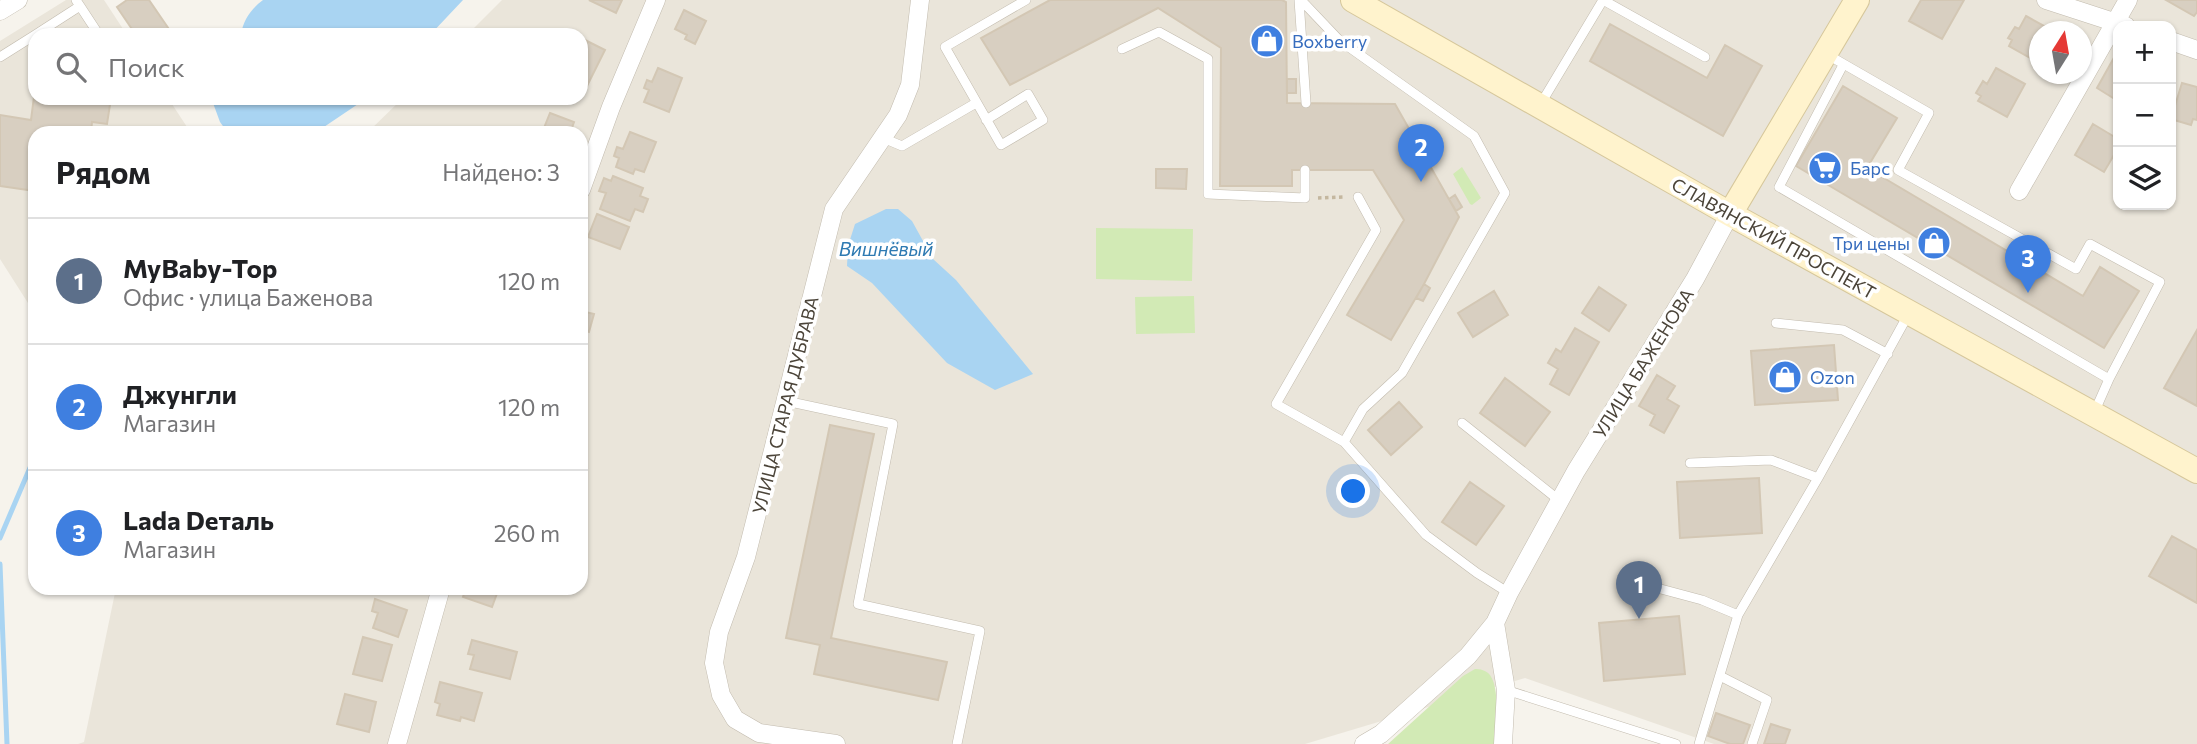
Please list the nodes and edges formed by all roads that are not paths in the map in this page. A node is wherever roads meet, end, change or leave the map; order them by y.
1 (18, 0) edge
2 (656, 0) edge
3 (920, 0) edge
4 (1026, 0) edge
5 (1300, 0) edge
6 (1353, 0) edge
7 (1603, 0) edge
8 (1857, 0) edge
9 (2046, 0) edge
10 (2128, 0) edge
11 (78, 3) edge
12 (0, 11) edge
13 (2121, 21) edge
14 (2113, 22) edge
15 (44, 28) edge
16 (94, 28) edge
17 (2113, 36) edge
18 (28, 39) edge
19 (2176, 43) edge
20 (1122, 49) dead end
21 (2197, 50) edge
22 (0, 57) edge
23 (1705, 58) dead end
24 (1835, 59) junction
25 (976, 103) junction
26 (1306, 103) dead end
27 (1539, 106) junction
28 (986, 120) junction
29 (883, 138) junction
30 (1306, 170) dead end
31 (588, 171) edge
32 (2019, 191) dead end
33 (1353, 197) road end
34 (1730, 214) junction
35 (1909, 313) junction
36 (1776, 323) dead end
37 (1888, 354) junction
38 (2109, 379) junction
39 (786, 401) junction
40 (2094, 415) junction
41 (1462, 423) dead end
42 (1344, 442) junction
43 (1690, 463) dead end
44 (2197, 471) edge
45 (1818, 478) junction
46 (1560, 501) junction
47 (1631, 581) dead end
48 (1509, 593) junction
49 (439, 595) edge
50 (1738, 615) junction
51 (1495, 623) junction
52 (1720, 676) junction
53 (1506, 690) junction
54 (791, 741) edge
55 (397, 744) edge
56 (836, 744) edge
57 (957, 744) edge
58 (1364, 744) edge
59 (1503, 744) edge
60 (1676, 744) edge
61 (1699, 744) edge
62 (1752, 744) edge

1 - 12 street
2 - 31 street
3 - 29 street, УЛИЦА СТАРАЯ ДУБРАВА
4 - 25 lane
5 - 26 lane
5 - 42 lane
6 - 27 street, СЛАВЯНСКИЙ ПРОСПЕКТ
7 - 23 lane
7 - 27 lane
8 - 24 street, УЛИЦА БАЖЕНОВА
9 - 14 street
10 - 13 street
11 - 15 lane
11 - 16 lane
17 - 32 street
18 - 22 lane
19 - 21 street
20 - 30 lane
24 - 34 street, УЛИЦА БАЖЕНОВА
24 - 38 lane
24 - 38 lane
25 - 28 lane
25 - 29 lane
27 - 34 street, СЛАВЯНСКИЙ ПРОСПЕКТ
28 - 28 lane
29 - 39 street, УЛИЦА СТАРАЯ ДУБРАВА
33 - 42 lane
34 - 35 street, СЛАВЯНСКИЙ ПРОСПЕКТ
34 - 46 street, УЛИЦА БАЖЕНОВА
35 - 37 lane
35 - 40 street, СЛАВЯНСКИЙ ПРОСПЕКТ
36 - 37 lane
37 - 45 lane
38 - 40 lane
39 - 54 street, УЛИЦА СТАРАЯ ДУБРАВА
39 - 57 lane
40 - 44 street, СЛАВЯНСКИЙ ПРОСПЕКТ
41 - 46 lane
42 - 48 lane
43 - 45 lane
45 - 50 lane
46 - 48 street, УЛИЦА БАЖЕНОВА
47 - 50 lane
48 - 51 street, УЛИЦА БАЖЕНОВА
49 - 55 street
50 - 52 lane
51 - 53 street
51 - 58 street
52 - 61 lane
52 - 62 lane
53 - 59 street
53 - 60 lane
54 - 56 street, УЛИЦА СТАРАЯ ДУБРАВА

